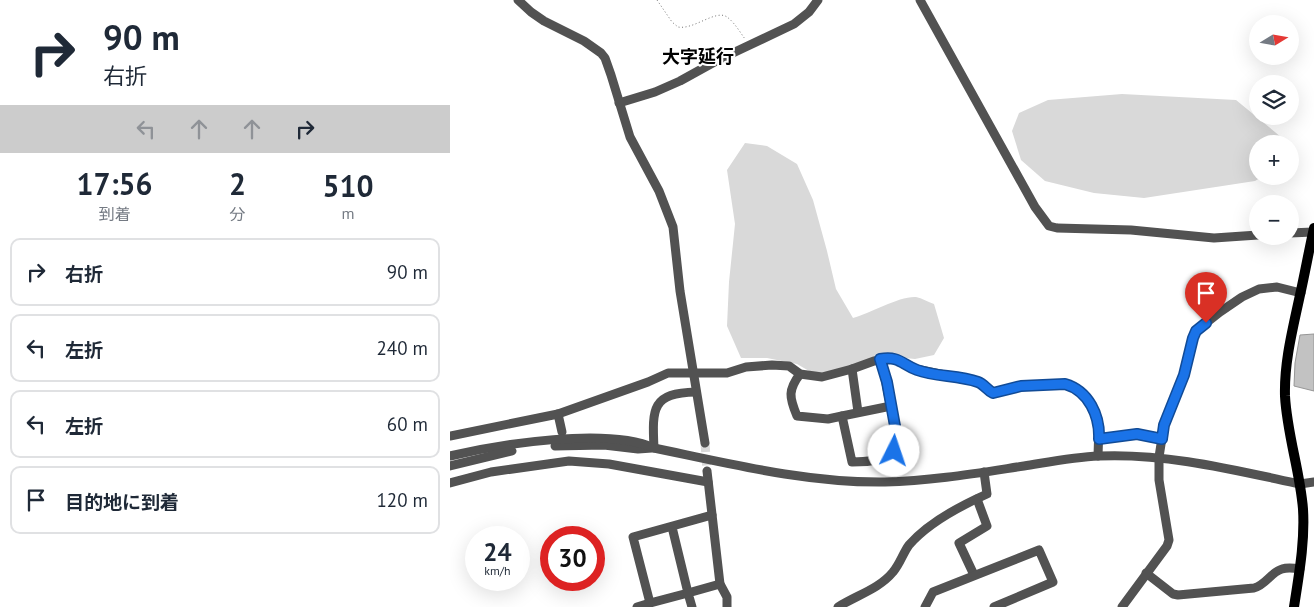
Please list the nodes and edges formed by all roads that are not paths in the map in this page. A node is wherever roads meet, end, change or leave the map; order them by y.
1 (518, 0) edge
2 (818, 0) edge
3 (920, 0) edge
4 (619, 103) junction
5 (1314, 230) edge
6 (1299, 232) edge
7 (1249, 236) edge
8 (1301, 293) junction
9 (880, 359) junction
10 (852, 370) junction
11 (694, 374) junction
12 (800, 374) junction
13 (696, 392) junction
14 (891, 406) junction
15 (858, 412) junction
16 (558, 414) junction
17 (842, 416) junction
18 (562, 432) dead end
19 (450, 436) edge
20 (1099, 439) junction
21 (1162, 439) junction
22 (705, 443) tunnel mouth
23 (654, 448) junction
24 (566, 450) dead end
25 (450, 456) edge
26 (1098, 456) junction
27 (1160, 457) junction
28 (569, 461) junction
29 (450, 466) edge
30 (707, 471) tunnel mouth
31 (984, 472) junction
32 (708, 482) junction
33 (1314, 482) edge
34 (450, 483) edge
35 (1300, 484) junction
36 (977, 499) junction
37 (712, 515) junction
38 (672, 526) junction
39 (1300, 569) junction
40 (1146, 573) junction
41 (974, 575) junction
42 (720, 584) junction
43 (688, 593) junction
44 (650, 603) junction
45 (636, 607) edge
46 (692, 607) edge
47 (727, 607) edge
48 (838, 607) edge
49 (925, 607) edge
50 (994, 607) edge
51 (1122, 607) edge
52 (1294, 607) edge

1 - 4 street
2 - 4 street
3 - 7 street
4 - 11 street
5 - 6 street
5 - 8 main road
8 - 21 street
8 - 35 main road
9 - 10 street
9 - 14 street
9 - 20 street
10 - 12 street
10 - 15 street
11 - 12 street
11 - 13 street
11 - 16 street
12 - 17 street
13 - 22 street
13 - 23 street
14 - 15 street
14 - 17 street
15 - 17 street
16 - 18 street
16 - 19 street
20 - 21 street
20 - 26 street
21 - 27 street
23 - 25 street
23 - 29 street
23 - 31 street
24 - 28 street
26 - 27 street
26 - 31 street
27 - 35 street
27 - 40 street
28 - 32 street
28 - 34 street
30 - 32 street
31 - 36 street
32 - 37 street
33 - 35 street
35 - 39 main road
36 - 41 street
36 - 48 street
37 - 38 street
37 - 42 street
38 - 43 street
38 - 44 street
39 - 40 street
39 - 52 main road
40 - 51 street
41 - 49 street
41 - 50 street
42 - 43 street
42 - 47 street
43 - 44 street
43 - 46 street
44 - 45 street

